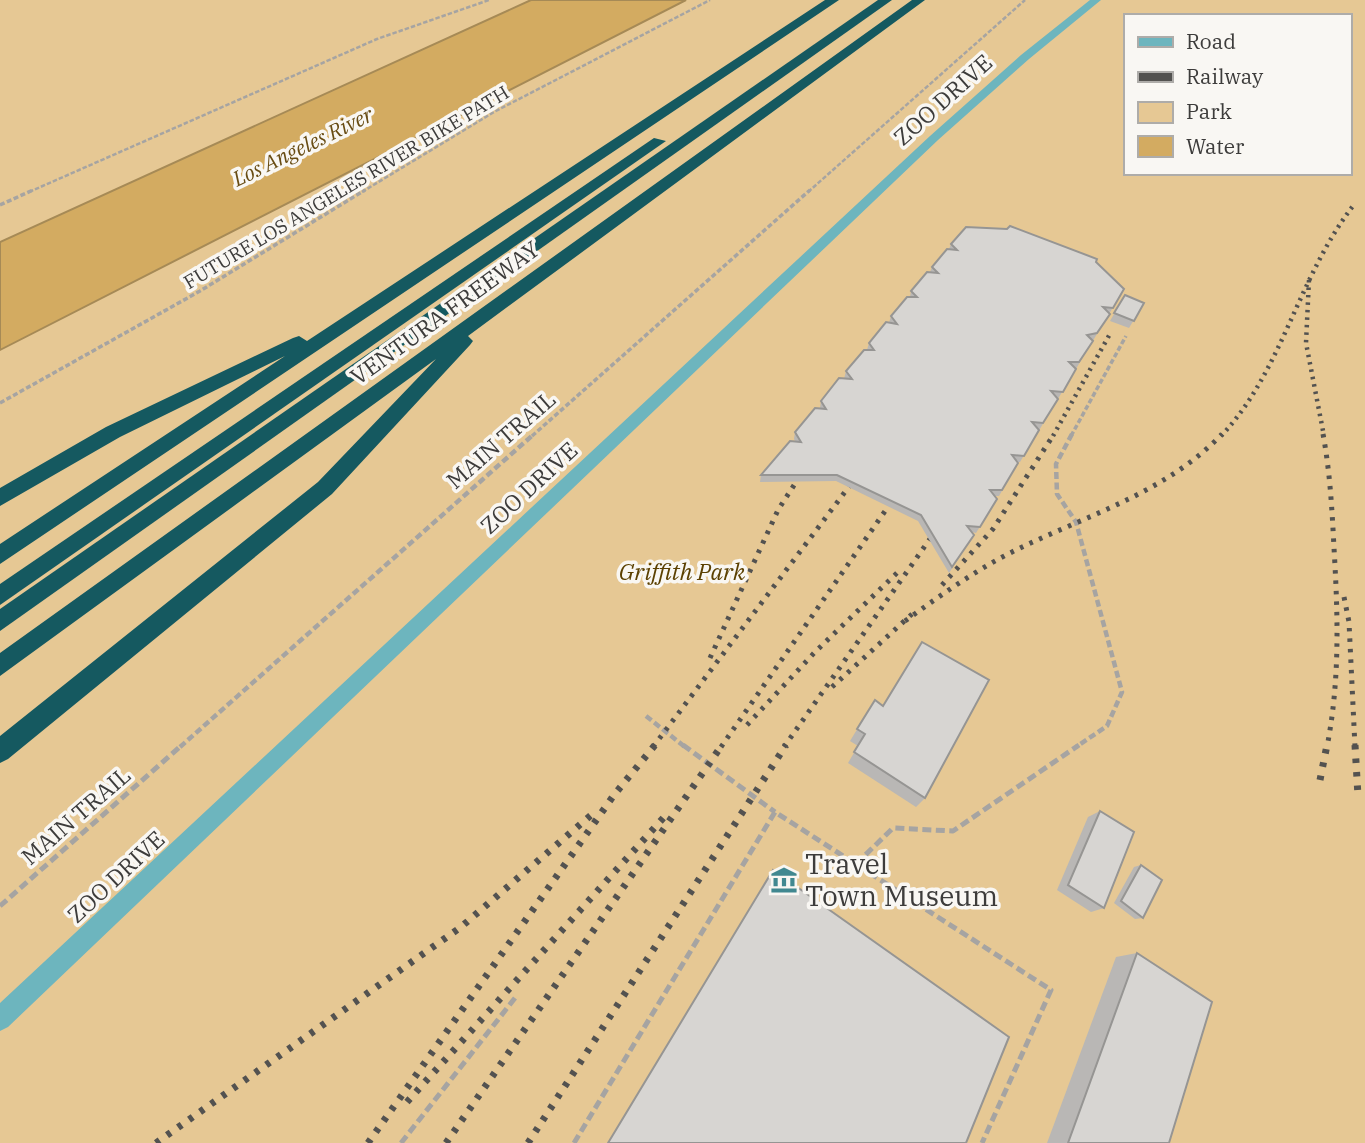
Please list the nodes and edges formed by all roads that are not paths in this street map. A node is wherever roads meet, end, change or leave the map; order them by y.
1 (833, 0) edge
2 (862, 0) edge
3 (886, 0) edge
4 (919, 0) edge
5 (1096, 0) edge
6 (501, 302) junction
7 (371, 308) junction
8 (0, 498) edge
9 (0, 555) edge
10 (0, 596) edge
11 (0, 621) edge
12 (0, 666) edge
13 (0, 751) edge
14 (0, 1019) edge

1 - 7 highway, VENTURA FREEWAY
2 - 10 highway
3 - 11 highway
4 - 6 highway, VENTURA FREEWAY
5 - 14 street, ZOO DRIVE
6 - 12 highway, VENTURA FREEWAY
6 - 13 highway
7 - 8 highway
7 - 9 highway, VENTURA FREEWAY

